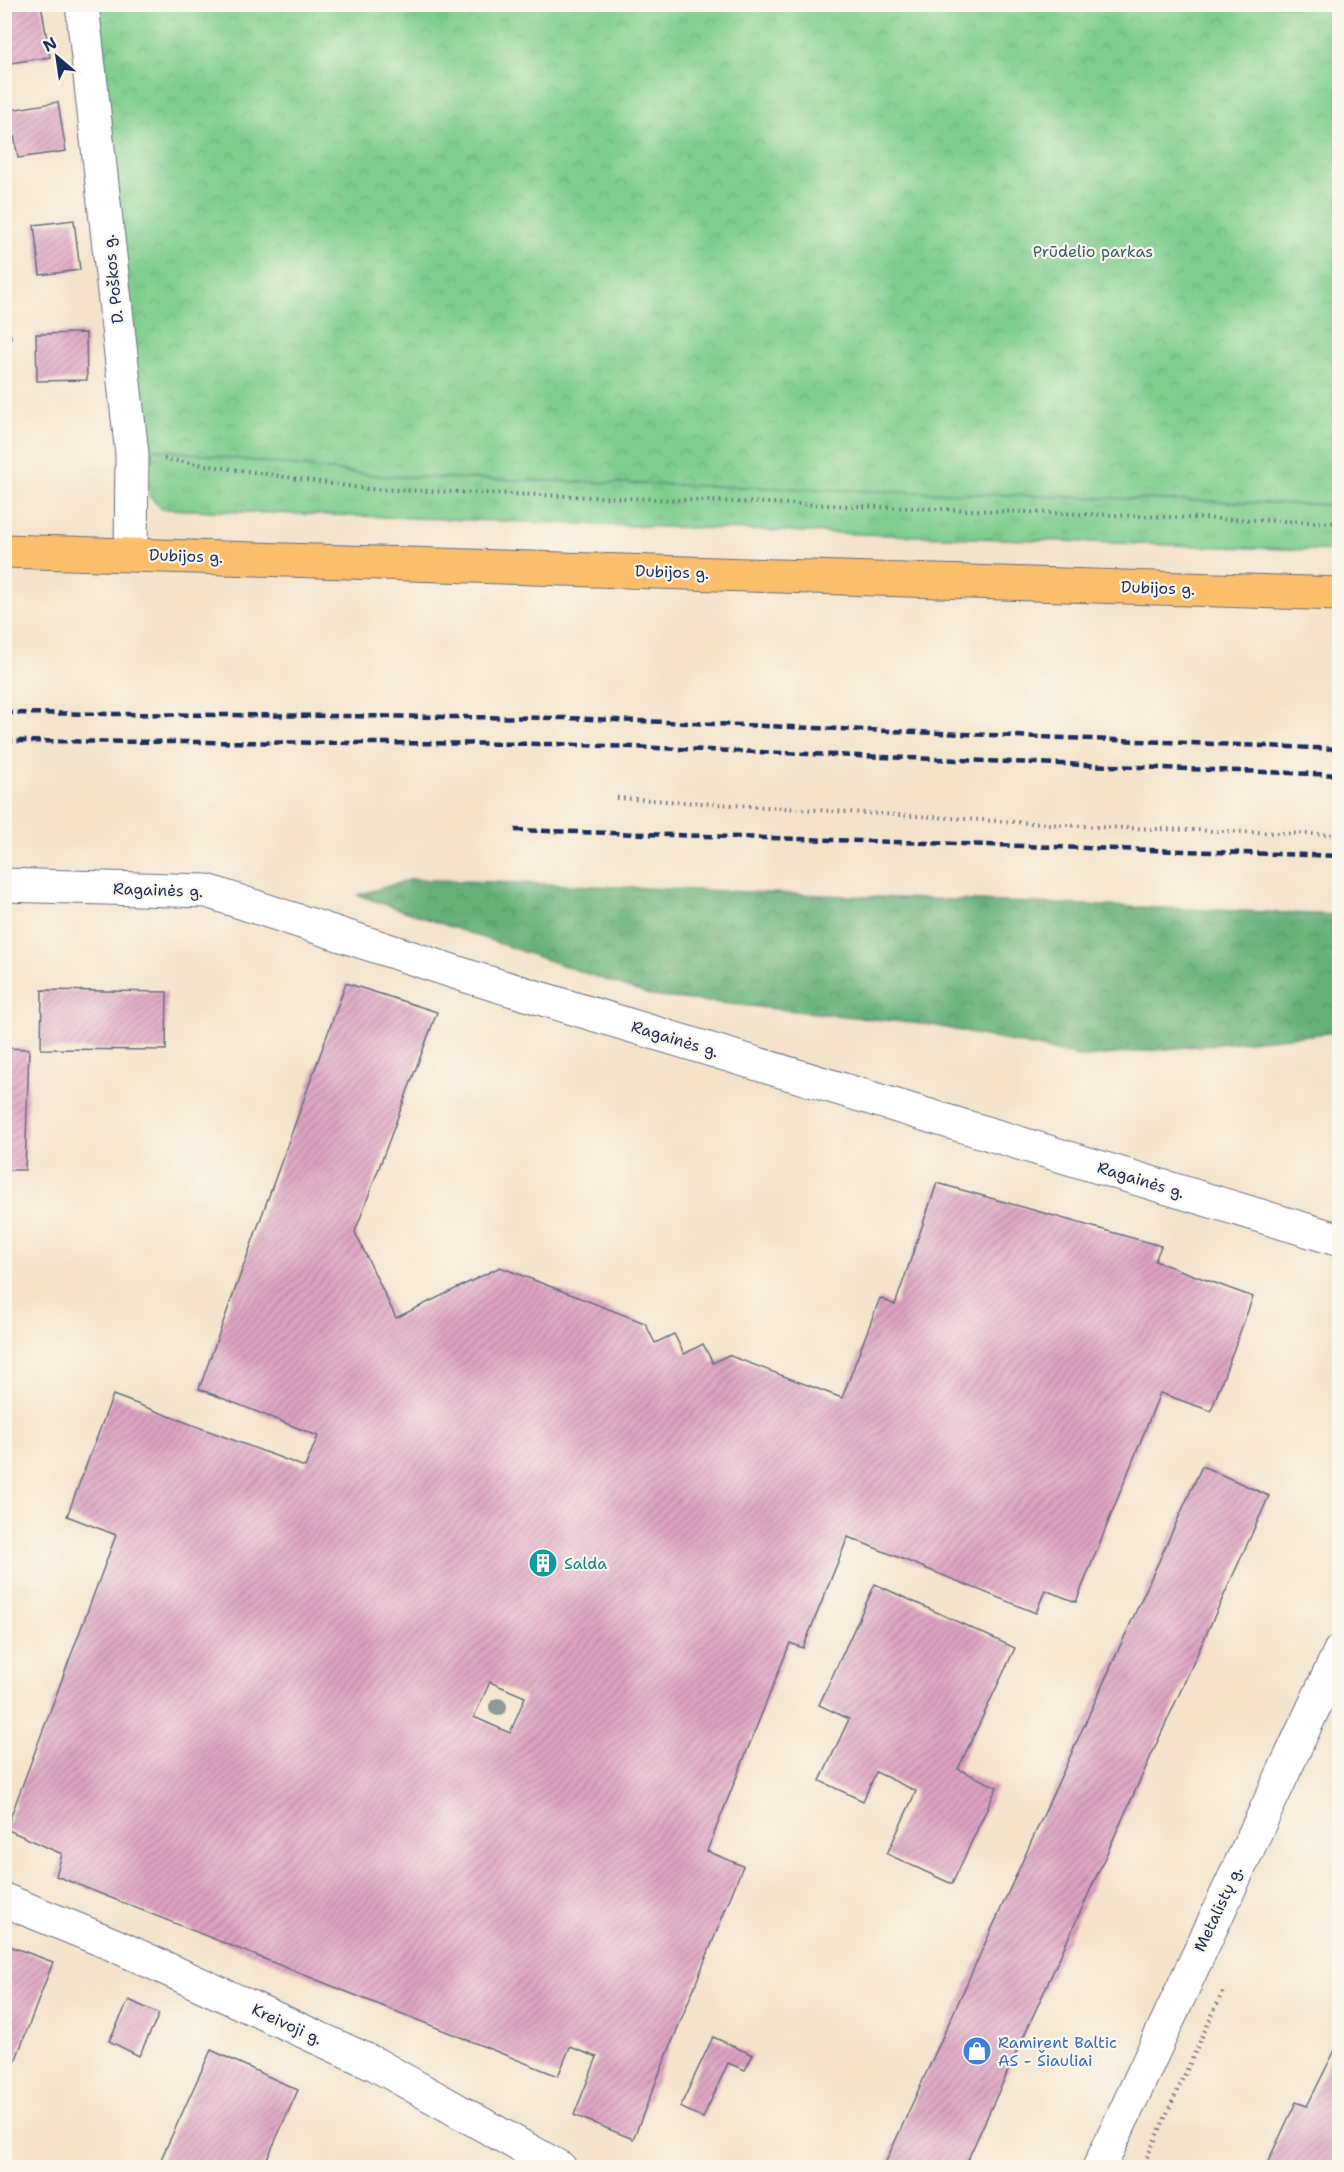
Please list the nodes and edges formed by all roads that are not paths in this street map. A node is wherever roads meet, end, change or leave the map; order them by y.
1 (82, 4) edge
2 (4, 551) edge
3 (131, 554) junction
4 (1340, 594) edge
5 (4, 885) edge
6 (1340, 1240) edge
7 (1340, 1651) edge
8 (4, 1900) edge
9 (560, 2168) edge
10 (1099, 2168) edge

1 - 3 street, D. Poškos g.
2 - 3 main road, Dubijos g.
3 - 4 main road, Dubijos g.
5 - 6 street, Ragainės g.
7 - 10 street, Metalistų g.
8 - 9 street, Kreivoji g.

